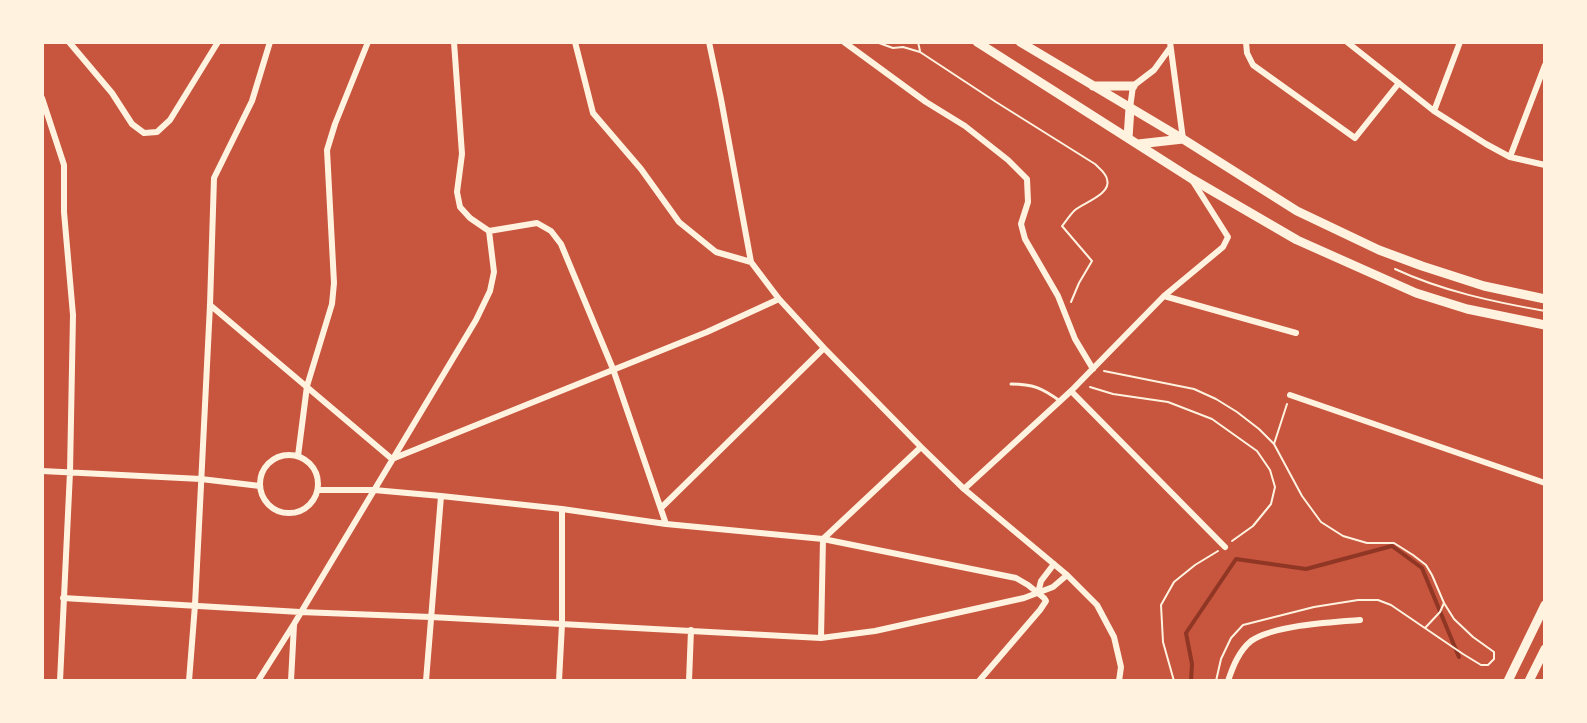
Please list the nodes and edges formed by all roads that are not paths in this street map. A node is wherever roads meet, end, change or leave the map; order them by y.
1 (69, 42) edge
2 (218, 42) edge
3 (270, 42) edge
4 (368, 42) edge
5 (454, 42) edge
6 (575, 42) edge
7 (709, 42) edge
8 (844, 42) edge
9 (977, 42) edge
10 (1020, 42) edge
11 (1246, 42) edge
12 (1347, 42) edge
13 (1460, 42) edge
14 (1170, 45) edge
15 (1356, 45) edge
16 (1545, 64) edge
17 (1399, 83) junction
18 (1091, 86) junction
19 (1132, 86) junction
20 (42, 98) edge
21 (1130, 108) junction
22 (1434, 111) junction
23 (1128, 138) junction
24 (1183, 139) junction
25 (1138, 144) junction
26 (1510, 157) junction
27 (1545, 165) edge
28 (1192, 179) junction
29 (489, 231) junction
30 (751, 262) junction
31 (1164, 296) junction
32 (779, 299) junction
33 (1545, 299) edge
34 (210, 305) junction
35 (1545, 325) edge
36 (1296, 333) dead end
37 (824, 348) junction
38 (613, 369) junction
39 (1093, 369) junction
40 (1011, 384) dead end
41 (307, 386) junction
42 (1071, 391) junction
43 (1290, 395) road end
44 (1060, 401) junction
45 (921, 447) junction
46 (298, 456) junction
47 (392, 459) junction
48 (42, 471) edge
49 (69, 472) junction
50 (201, 479) junction
51 (1545, 483) edge
52 (260, 486) junction
53 (964, 489) junction
54 (318, 490) junction
55 (374, 490) junction
56 (441, 496) junction
57 (661, 508) junction
58 (562, 509) junction
59 (666, 524) junction
60 (823, 538) junction
61 (1225, 547) road end
62 (1054, 564) junction
63 (1068, 575) junction
64 (1038, 593) junction
65 (63, 598) junction
66 (195, 605) junction
67 (1545, 605) edge
68 (300, 612) junction
69 (431, 617) junction
70 (1360, 620) dead end
71 (294, 624) junction
72 (562, 624) junction
73 (691, 630) junction
74 (821, 638) junction
75 (1545, 649) edge
76 (60, 681) edge
77 (189, 681) edge
78 (258, 681) edge
79 (291, 681) edge
80 (426, 681) edge
81 (559, 681) edge
82 (689, 681) edge
83 (980, 681) edge
84 (1119, 681) edge
85 (1228, 681) edge
86 (1508, 681) edge
87 (1529, 681) edge

1 - 2 street
3 - 34 street
4 - 41 street
5 - 29 street
6 - 30 street
7 - 30 street
8 - 39 street
9 - 23 main road
10 - 18 main road
11 - 17 street
12 - 15 street
13 - 22 street
14 - 19 street
14 - 24 street
15 - 17 street
16 - 26 street
17 - 22 street
18 - 19 main road
18 - 21 main road
19 - 21 street
20 - 49 street
21 - 23 main road
21 - 24 main road
22 - 26 street
23 - 25 main road
24 - 25 main road
24 - 33 main road
25 - 28 main road
26 - 27 street
28 - 31 street
28 - 35 main road
29 - 38 street
29 - 47 street
30 - 32 street
31 - 36 street
31 - 39 street
32 - 37 street
32 - 38 street
34 - 41 street
34 - 50 street
37 - 45 street
37 - 57 street
38 - 47 street
38 - 57 street
39 - 42 street
40 - 44 lane
41 - 46 street
41 - 47 street
42 - 44 street
42 - 61 street
43 - 51 street
44 - 53 street
45 - 53 street
45 - 60 street
46 - 52 street
46 - 54 street
47 - 55 street
48 - 49 street
49 - 50 street
49 - 65 street
50 - 52 street
50 - 66 street
52 - 54 street
53 - 62 street
54 - 55 street
55 - 56 street
55 - 68 street
56 - 58 street
56 - 69 street
57 - 59 street
58 - 59 street
58 - 72 street
59 - 60 street
60 - 64 street
60 - 74 street
62 - 63 street
62 - 64 street
63 - 64 street
63 - 84 street
64 - 74 street
64 - 83 street
65 - 66 street
65 - 76 street
66 - 68 street
66 - 77 street
67 - 86 main road
68 - 69 street
68 - 71 street
69 - 72 street
69 - 80 street
70 - 85 street
71 - 78 street
71 - 79 street
72 - 73 street
72 - 81 street
73 - 74 street
73 - 82 street
75 - 87 main road

